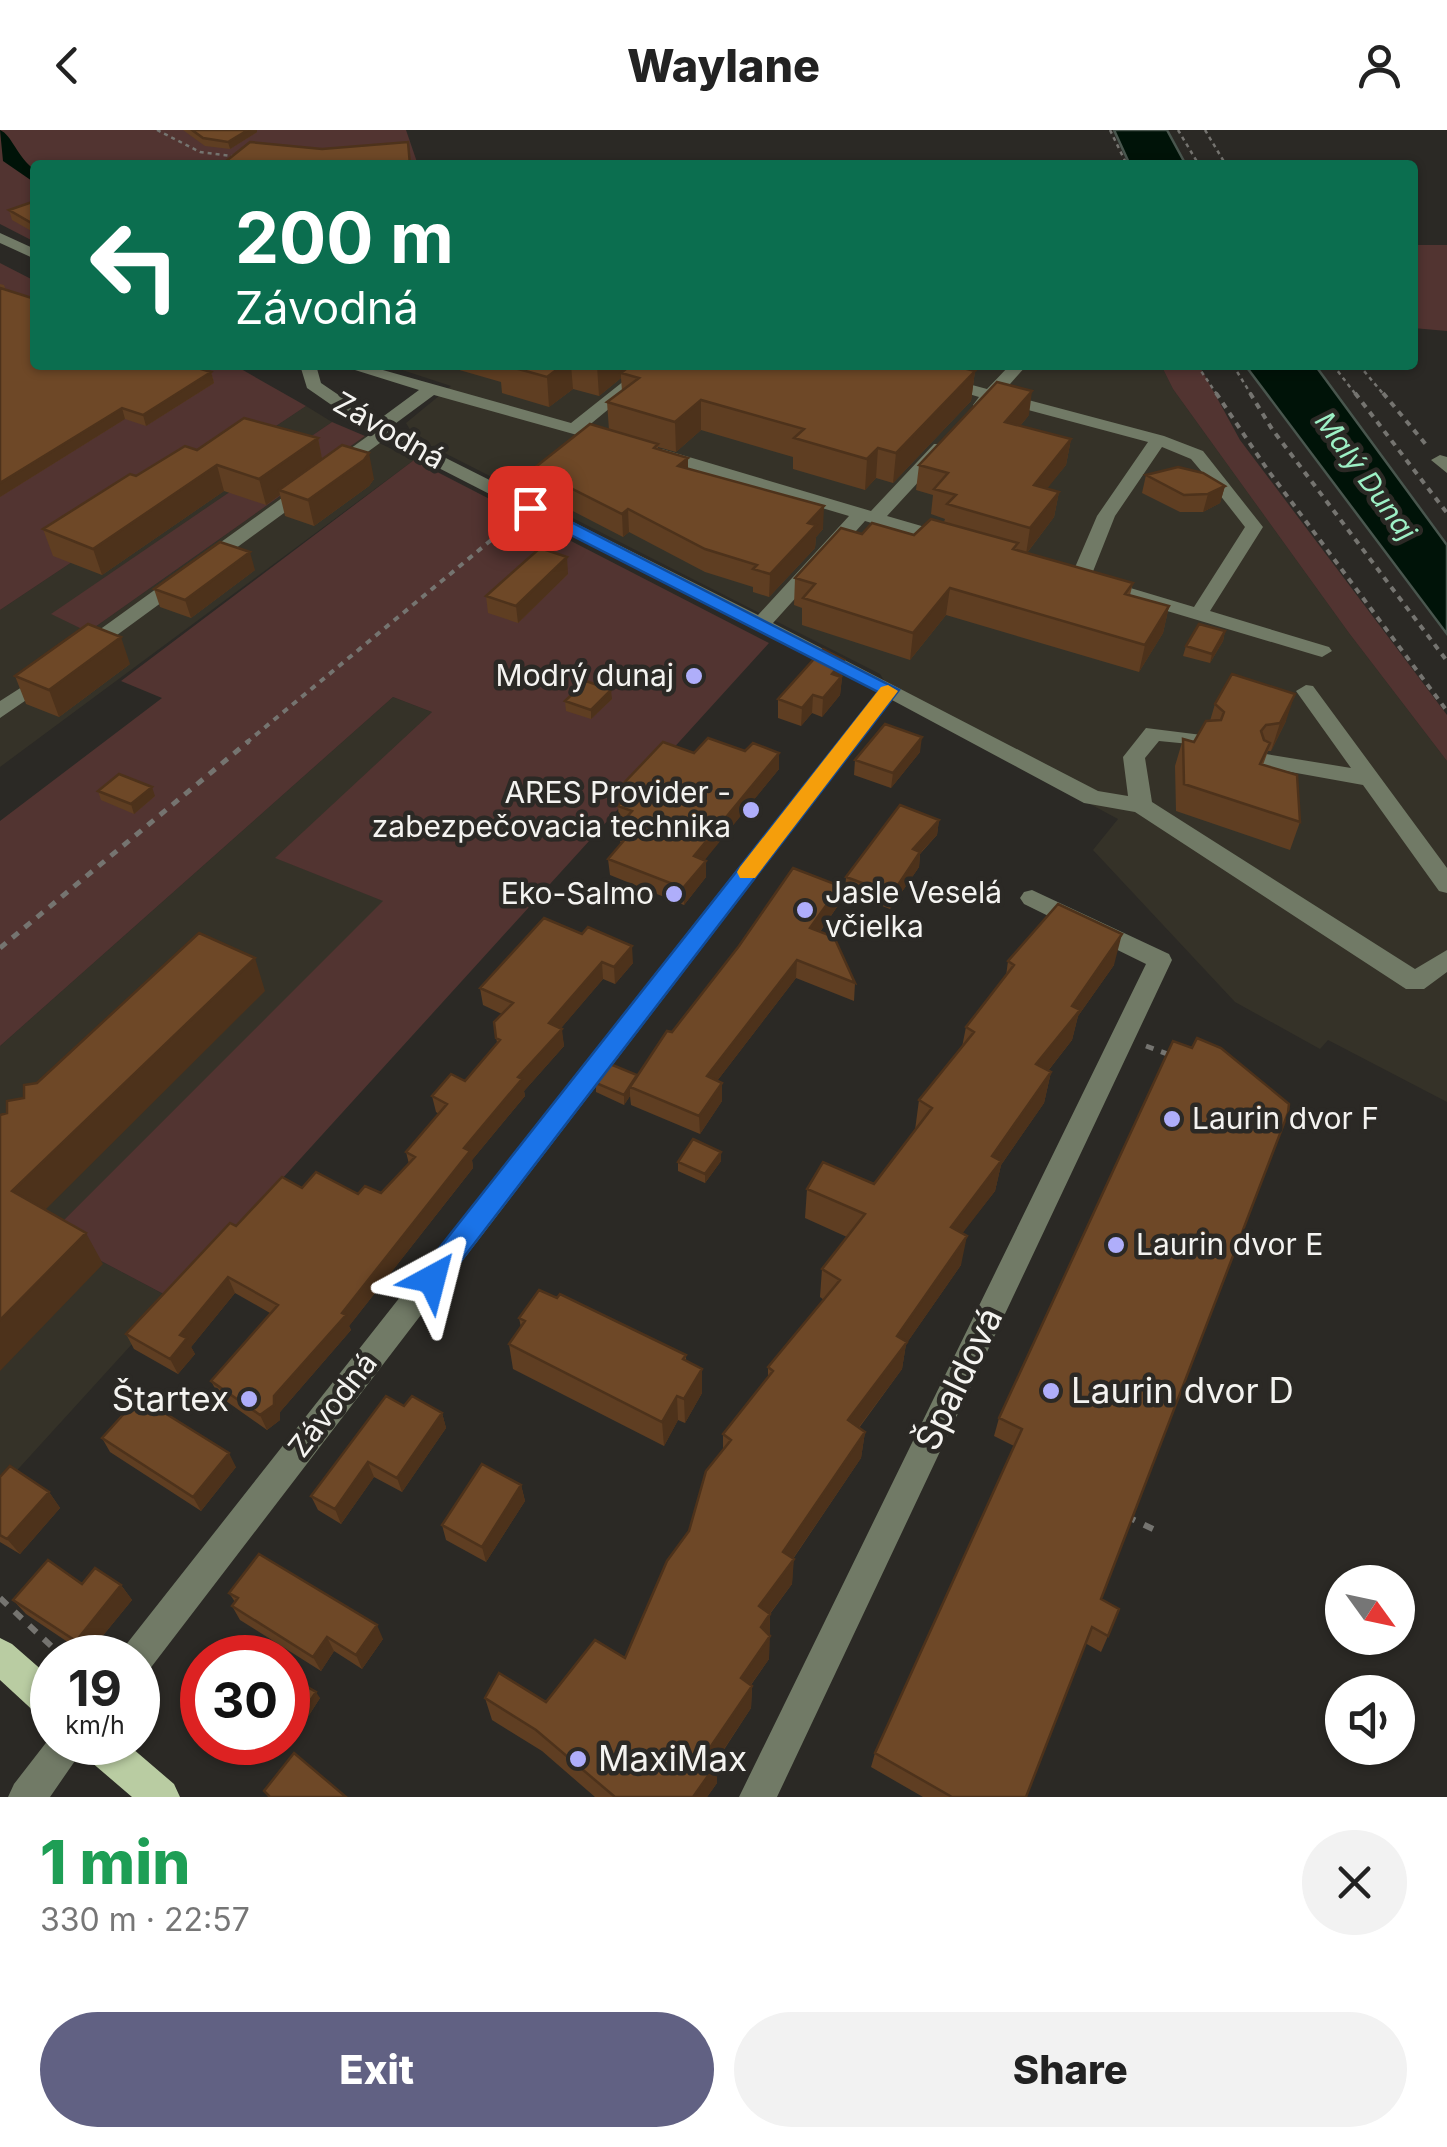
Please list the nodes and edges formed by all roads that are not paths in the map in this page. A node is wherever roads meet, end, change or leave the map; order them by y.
1 (0, 237) edge
2 (30, 252) edge
3 (309, 370) edge
4 (366, 370) edge
5 (648, 370) edge
6 (898, 370) edge
7 (1014, 370) edge
8 (433, 388) junction
9 (990, 395) junction
10 (574, 428) junction
11 (380, 431) junction
12 (1158, 440) junction
13 (1153, 474) junction
14 (1222, 486) junction
15 (868, 516) junction
16 (968, 546) edge
17 (1199, 614) junction
18 (760, 625) junction
19 (1322, 651) dead end
20 (889, 690) junction
21 (1306, 690) dead end
22 (0, 712) edge
23 (1202, 740) edge
24 (1266, 761) edge
25 (1370, 779) junction
26 (1141, 806) junction
27 (1447, 885) edge
28 (1032, 898) dead end
29 (1447, 959) edge
30 (155, 1635) edge
31 (0, 1656) edge
32 (30, 1683) edge
33 (52, 1765) edge
34 (123, 1765) edge
35 (26, 1797) edge
36 (161, 1797) edge
37 (758, 1797) edge

1 - 2 street
3 - 11 street, Závodná
4 - 8 street
5 - 10 street
6 - 9 street
7 - 9 street
8 - 10 street
8 - 11 street
9 - 12 street
9 - 15 street
10 - 15 street
11 - 18 street, Závodná
11 - 22 street
12 - 13 street
12 - 14 street
13 - 14 street
13 - 17 street
14 - 17 street
15 - 16 street
15 - 18 street
17 - 19 street
18 - 20 street, Závodná
20 - 26 street
20 - 30 street, Závodná
21 - 25 street
23 - 26 street
24 - 25 street
25 - 27 street
26 - 29 street
28 - 37 street, Špaldová
31 - 32 main road
33 - 35 street
34 - 36 main road

